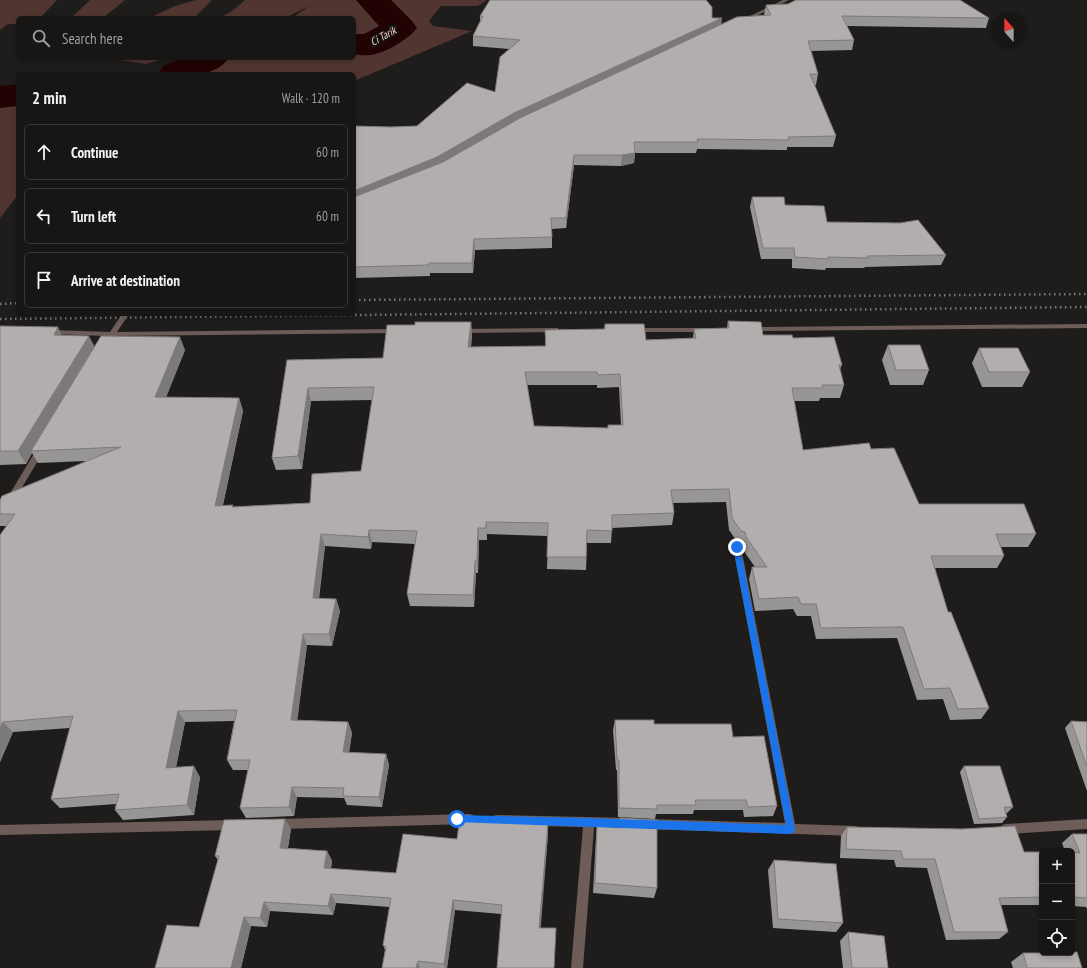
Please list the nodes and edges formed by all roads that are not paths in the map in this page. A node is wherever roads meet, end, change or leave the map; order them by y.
1 (787, 0) edge
2 (736, 24) edge
3 (125, 316) edge
4 (1087, 326) edge
5 (748, 329) edge
6 (566, 330) edge
7 (630, 330) edge
8 (709, 330) edge
9 (400, 331) edge
10 (456, 331) edge
11 (40, 332) edge
12 (109, 337) junction
13 (46, 441) edge
14 (0, 517) edge
15 (737, 547) dead end
16 (589, 822) junction
17 (244, 824) edge
18 (268, 824) edge
19 (1087, 824) edge
20 (0, 830) edge
21 (791, 830) junction
22 (993, 830) edge
23 (868, 831) edge
24 (577, 968) edge

1 - 2 street
3 - 12 street
4 - 5 street
6 - 10 street
7 - 8 street
9 - 12 street
11 - 12 street
13 - 14 street
15 - 21 street
16 - 18 street
16 - 21 street
16 - 24 street
17 - 20 street
19 - 22 street
21 - 23 street

